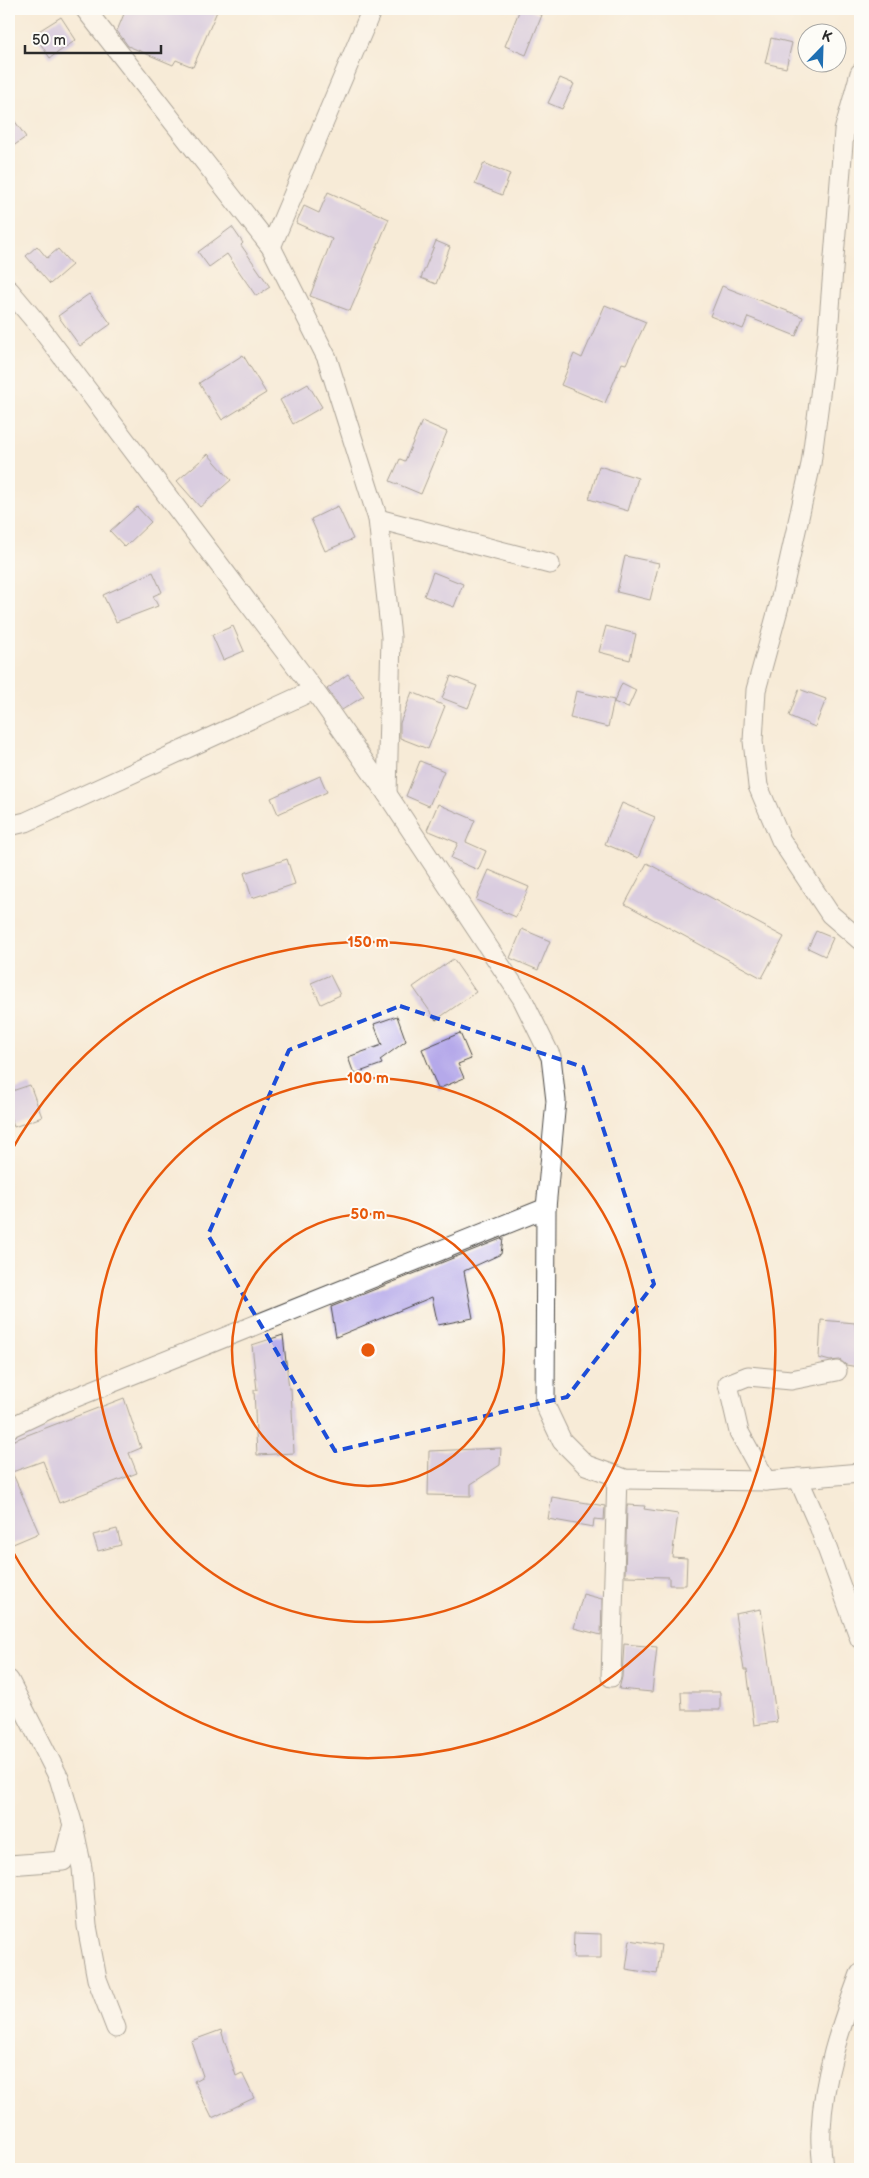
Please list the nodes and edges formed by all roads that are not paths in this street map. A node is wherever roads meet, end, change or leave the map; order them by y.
1 (85, 9) edge
2 (372, 9) edge
3 (860, 73) edge
4 (271, 247) junction
5 (9, 290) edge
6 (378, 519) junction
7 (550, 564) dead end
8 (314, 690) junction
9 (387, 794) junction
10 (9, 826) edge
11 (860, 940) edge
12 (546, 1208) junction
13 (837, 1371) dead end
14 (9, 1428) edge
15 (860, 1473) edge
16 (618, 1476) junction
17 (798, 1478) junction
18 (766, 1481) junction
19 (860, 1639) edge
20 (611, 1677) dead end
21 (9, 1680) edge
22 (73, 1825) junction
23 (9, 1865) edge
24 (860, 1974) edge
25 (116, 2028) dead end
26 (824, 2169) edge

1 - 4 street
2 - 4 street
3 - 11 street
4 - 6 street
5 - 8 street
6 - 7 street
6 - 9 street
8 - 9 street
8 - 10 street
9 - 12 street
12 - 14 street
12 - 16 street
13 - 18 street
15 - 17 street
16 - 18 street
16 - 20 street
17 - 18 street
17 - 19 street
21 - 22 street
22 - 23 street
22 - 25 street
24 - 26 street

